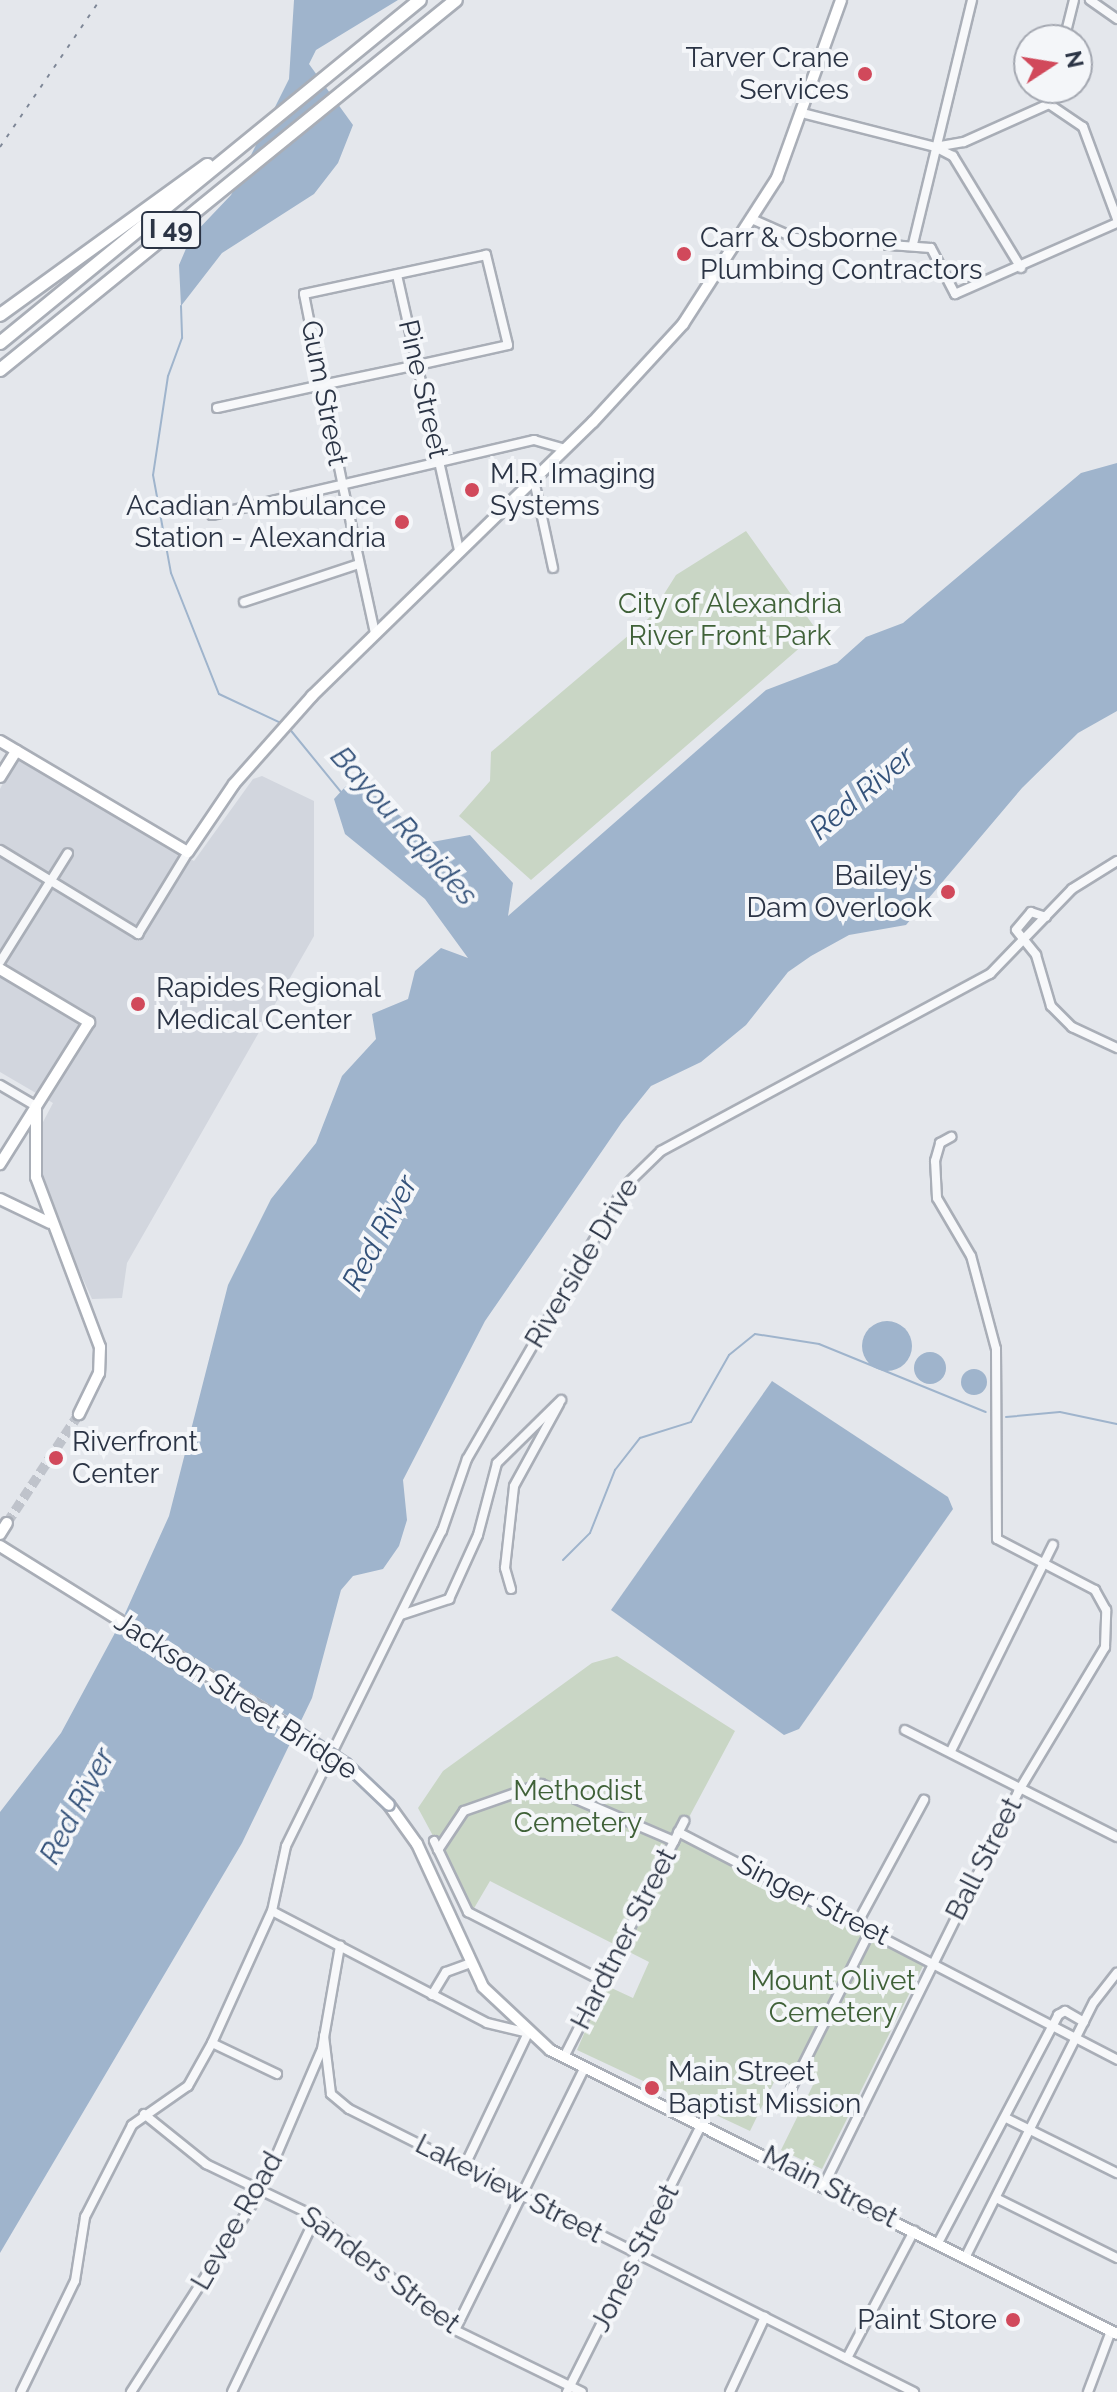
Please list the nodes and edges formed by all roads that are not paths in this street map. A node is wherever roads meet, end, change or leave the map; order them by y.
1 (420, 0) edge
2 (456, 0) edge
3 (466, 0) edge
4 (841, 0) edge
5 (972, 0) edge
6 (1074, 0) edge
7 (1090, 0) edge
8 (1117, 19) edge
9 (1068, 24) edge
10 (417, 32) junction
11 (1049, 104) joint
12 (806, 114) junction
13 (278, 115) junction
14 (935, 147) junction
15 (754, 220) junction
16 (1117, 221) edge
17 (913, 244) junction
18 (1021, 268) junction
19 (397, 275) junction
20 (0, 315) edge
21 (0, 343) edge
22 (418, 365) junction
23 (0, 370) edge
24 (322, 385) junction
25 (217, 408) dead end
26 (565, 449) junction
27 (439, 461) junction
28 (534, 480) junction
29 (342, 482) junction
30 (212, 515) dead end
31 (459, 550) junction
32 (359, 564) junction
33 (553, 568) dead end
34 (244, 602) dead end
35 (375, 633) junction
36 (0, 741) edge
37 (16, 751) junction
38 (0, 777) edge
39 (0, 850) edge
40 (188, 852) junction
41 (68, 853) dead end
42 (1117, 861) edge
43 (50, 881) junction
44 (1046, 917) junction
45 (1026, 940) junction
46 (0, 962) edge
47 (0, 969) edge
48 (1117, 1048) edge
49 (0, 1085) edge
50 (36, 1106) junction
51 (951, 1137) dead end
52 (0, 1164) edge
53 (0, 1199) edge
54 (50, 1223) junction
55 (79, 1414) tunnel mouth
56 (7, 1523) dead end
57 (0, 1534) edge
58 (1053, 1545) dead end
59 (0, 1546) edge
60 (1046, 1562) junction
61 (511, 1589) dead end
62 (401, 1615) junction
63 (905, 1730) dead end
64 (951, 1751) junction
65 (1018, 1792) junction
66 (924, 1800) dead end
67 (389, 1805) joint
68 (684, 1821) dead end
69 (676, 1836) junction
70 (1117, 1837) edge
71 (272, 1911) junction
72 (858, 1922) junction
73 (871, 1929) junction
74 (340, 1946) junction
75 (932, 1959) junction
76 (471, 1963) junction
77 (1117, 1973) edge
78 (601, 1980) junction
79 (432, 1995) junction
80 (1084, 2022) junction
81 (1052, 2027) junction
82 (528, 2033) junction
83 (324, 2036) junction
84 (1076, 2040) junction
85 (212, 2043) junction
86 (564, 2057) junction
87 (1117, 2060) edge
88 (585, 2067) junction
89 (277, 2074) dead end
90 (791, 2089) dead end
91 (144, 2114) junction
92 (1006, 2118) junction
93 (702, 2122) junction
94 (1030, 2130) junction
95 (464, 2167) junction
96 (1117, 2173) edge
97 (825, 2183) junction
98 (262, 2189) junction
99 (522, 2196) junction
100 (996, 2198) junction
101 (316, 2217) junction
102 (914, 2231) junction
103 (938, 2243) junction
104 (639, 2254) junction
105 (966, 2256) junction
106 (1117, 2258) edge
107 (765, 2317) junction
108 (455, 2330) junction
109 (1114, 2332) edge
110 (847, 2358) junction
111 (568, 2389) edge
112 (903, 2390) edge
113 (21, 2392) edge
114 (131, 2392) edge
115 (232, 2392) edge
116 (582, 2392) edge
117 (730, 2392) edge
118 (914, 2392) edge
119 (1088, 2392) edge

1 - 13 highway, I 49
2 - 10 highway, I 49
3 - 10 highway
4 - 12 main road
5 - 14 street
6 - 9 street
7 - 8 street
10 - 23 highway, I 49
11 - 14 street
11 - 16 street
12 - 14 street
12 - 15 main road
13 - 20 highway
13 - 21 highway, I 49
14 - 17 street
14 - 18 street
15 - 17 street
15 - 26 main road
16 - 18 street
17 - 18 street
19 - 22 street, Pine Street
19 - 22 street
19 - 24 street, Gum Street
22 - 24 street
22 - 27 street, Pine Street
24 - 25 street
24 - 29 street, Gum Street
26 - 27 street
26 - 28 main road
27 - 29 street
27 - 31 street, Pine Street
28 - 31 main road
28 - 33 street
29 - 30 street
29 - 32 street, Gum Street
31 - 35 main road
32 - 34 street
32 - 35 street, Gum Street
35 - 40 main road
36 - 37 main road
37 - 38 main road
37 - 40 main road
39 - 43 street
40 - 43 street
41 - 43 street
42 - 44 street, Riverside Drive
43 - 46 street
44 - 45 street, Riverside Drive
44 - 45 street
45 - 48 street
45 - 62 street, Riverside Drive
47 - 50 main road
49 - 50 street
50 - 52 main road
50 - 54 main road
51 - 60 street, Ball Street
53 - 54 main road
54 - 55 main road
56 - 57 main road
58 - 60 street
59 - 67 main road, Jackson Street Bridge, bridge
60 - 64 street
60 - 65 street, Ball Street
61 - 62 street
62 - 71 street, Riverside Drive
63 - 64 street
64 - 65 street
65 - 70 street
65 - 75 street, Ball Street
66 - 72 street
67 - 76 main road, Main Street
68 - 69 street, Hardtner Street
69 - 72 street, Singer Street
69 - 78 street, Hardtner Street
69 - 78 street, Singer Street
71 - 74 street
71 - 85 street
72 - 73 street, Singer Street
73 - 75 street, Singer Street
73 - 90 street
74 - 79 street
74 - 83 street, Levee Road
75 - 81 street, Singer Street
75 - 97 street, Ball Street
76 - 79 street
76 - 82 main road, Main Street
77 - 80 street
78 - 86 street, Hardtner Street
79 - 82 street
80 - 81 street
80 - 84 street
81 - 84 street, Singer Street
81 - 92 street
82 - 86 main road, Main Street
82 - 95 street
83 - 95 street, Lakeview Street
83 - 98 street, Levee Road
84 - 87 street, Singer Street
84 - 94 street
85 - 89 street
85 - 91 street
86 - 88 main road, Main Street
88 - 93 main road, Main Street
88 - 99 street
91 - 98 street, Sanders Street
91 - 113 street
92 - 94 street
92 - 103 street
93 - 97 main road, Main Street
93 - 104 street, Jones Street
94 - 96 street
94 - 100 street
95 - 99 street, Lakeview Street
97 - 102 main road, Main Street
98 - 101 street, Sanders Street
98 - 114 street, Levee Road
99 - 104 street, Lakeview Street
99 - 108 street
100 - 105 street
100 - 106 street
101 - 108 street, Sanders Street
101 - 115 street
102 - 103 main road, Main Street
102 - 110 street
103 - 105 main road, Main Street
104 - 107 street, Lakeview Street
104 - 111 street, Jones Street
105 - 109 main road, Main Street
107 - 110 street, Lakeview Street
107 - 117 street
108 - 111 street, Sanders Street
109 - 119 street
110 - 112 street, Lakeview Street
111 - 116 street, Sanders Street
112 - 118 street, Lakeview Street

